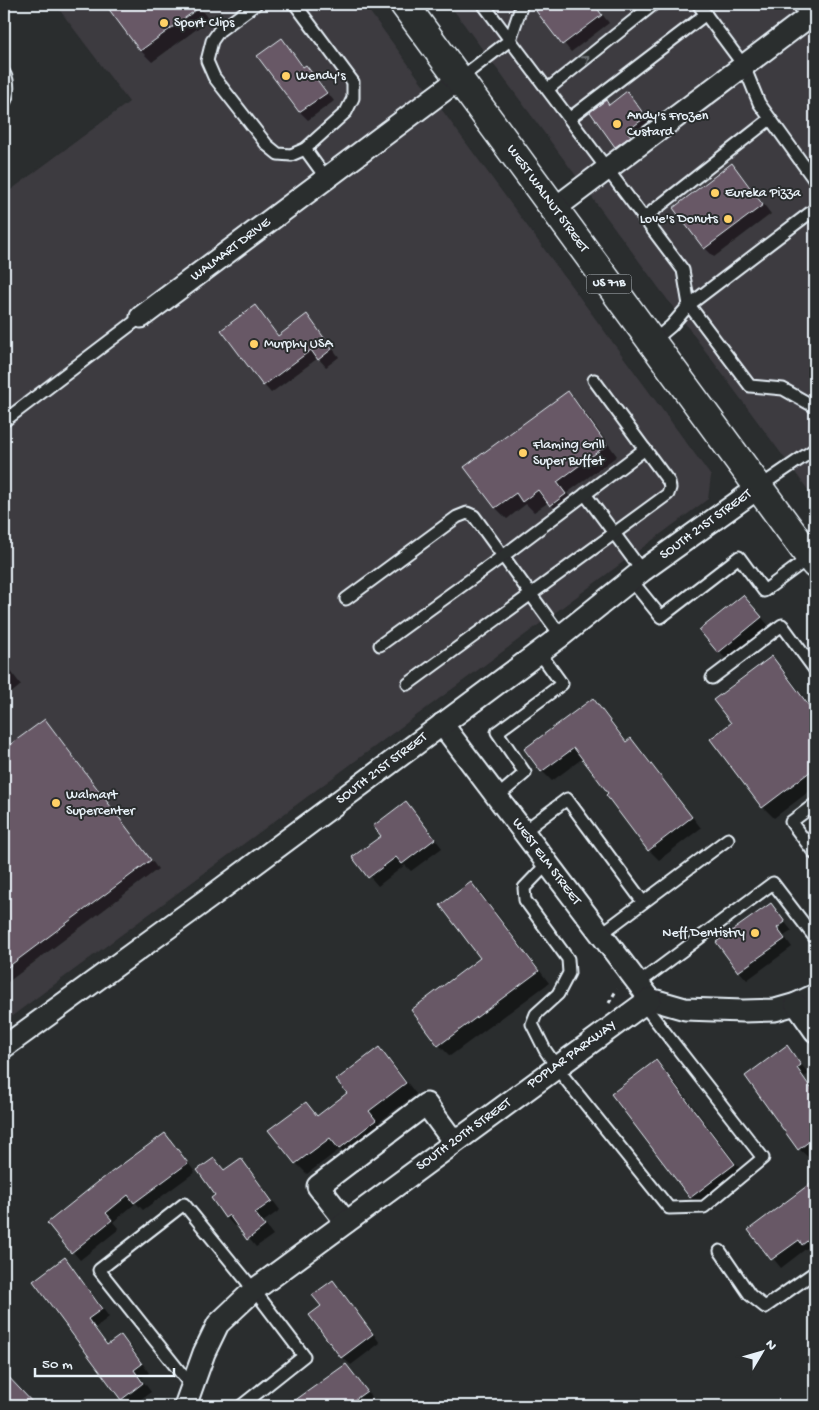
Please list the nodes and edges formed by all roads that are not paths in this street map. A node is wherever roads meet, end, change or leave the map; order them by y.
1 (256, 4) edge
2 (295, 4) edge
3 (404, 4) edge
4 (483, 4) edge
5 (522, 4) edge
6 (698, 4) edge
7 (649, 5) edge
8 (807, 11) edge
9 (706, 14) junction
10 (510, 40) junction
11 (744, 66) junction
12 (4, 73) edge
13 (459, 79) junction
14 (548, 89) junction
15 (4, 103) edge
16 (570, 118) junction
17 (770, 119) junction
18 (305, 148) junction
19 (608, 169) junction
20 (326, 178) junction
21 (815, 181) edge
22 (554, 209) junction
23 (815, 209) edge
24 (644, 218) junction
25 (689, 304) junction
26 (141, 317) joint
27 (652, 342) junction
28 (594, 380) dead end
29 (815, 407) edge
30 (4, 421) edge
31 (645, 449) junction
32 (815, 449) edge
33 (758, 488) junction
34 (585, 494) junction
35 (613, 534) junction
36 (503, 556) junction
37 (812, 560) edge
38 (637, 576) junction
39 (531, 594) junction
40 (346, 599) dead end
41 (561, 636) junction
42 (380, 645) dead end
43 (539, 652) junction
44 (815, 670) edge
45 (712, 678) dead end
46 (408, 684) dead end
47 (442, 724) junction
48 (496, 797) junction
49 (815, 804) edge
50 (523, 832) junction
51 (728, 839) dead end
52 (815, 854) edge
53 (548, 864) junction
54 (643, 902) junction
55 (602, 934) junction
56 (815, 938) edge
57 (644, 995) junction
58 (815, 995) edge
59 (796, 1004) junction
60 (815, 1031) edge
61 (4, 1047) edge
62 (557, 1066) junction
63 (454, 1142) junction
64 (346, 1222) junction
65 (720, 1251) dead end
66 (815, 1272) edge
67 (254, 1290) junction
68 (189, 1397) edge
69 (241, 1406) edge

1 - 18 lane
2 - 18 lane
3 - 13 main road, WEST WALNUT STREET / US 71B
4 - 10 lane
5 - 10 lane
6 - 9 lane
14 -> 7 lane
8 - 11 street
9 - 11 lane
9 - 16 lane
10 - 13 lane
10 - 14 lane
11 - 17 lane
11 - 19 street
12 - 15 lane
13 - 20 street, WALMART DRIVE
13 - 22 main road, WEST WALNUT STREET / US 71B
14 - 16 lane
16 - 19 lane
17 - 21 lane
17 - 24 lane
18 - 20 lane
19 - 22 street
19 - 24 lane
20 - 26 street, WALMART DRIVE
22 - 27 main road, WEST WALNUT STREET / US 71B
23 - 25 lane
24 - 25 lane
25 - 27 lane
25 - 29 lane
26 - 30 lane, WALMART DRIVE
27 - 33 main road, WEST WALNUT STREET / US 71B
28 - 31 lane
31 - 34 lane
31 - 35 lane
32 - 33 lane
33 - 37 main road, WEST WALNUT STREET / US 71B
33 - 38 street, SOUTH 21ST STREET
34 - 35 lane
34 - 36 lane
35 - 38 lane
35 - 39 lane
36 - 39 lane
36 - 40 lane
36 - 42 lane
37 - 38 lane
38 - 41 street, SOUTH 21ST STREET
39 - 41 lane
39 - 46 lane
41 - 43 street, SOUTH 21ST STREET
43 - 47 street, SOUTH 21ST STREET
43 - 48 lane
44 - 45 lane
47 - 48 street, WEST ELM STREET
47 - 61 street, SOUTH 21ST STREET
48 - 50 street, WEST ELM STREET
49 - 52 lane
50 - 53 street, WEST ELM STREET
50 - 54 lane
51 - 54 lane
53 - 55 street, WEST ELM STREET
53 - 62 lane
54 - 55 lane
55 - 57 street, WEST ELM STREET
56 - 57 lane
57 - 59 street
57 - 62 street, SOUTH 20TH STREET
57 - 62 lane
58 - 59 street
59 - 60 street
62 - 63 street, SOUTH 20TH STREET
63 - 64 street, SOUTH 20TH STREET
63 - 64 street
64 - 67 street, SOUTH 20TH STREET
65 - 66 lane
67 - 68 street, SOUTH 20TH STREET
67 - 68 lane
67 - 69 lane

